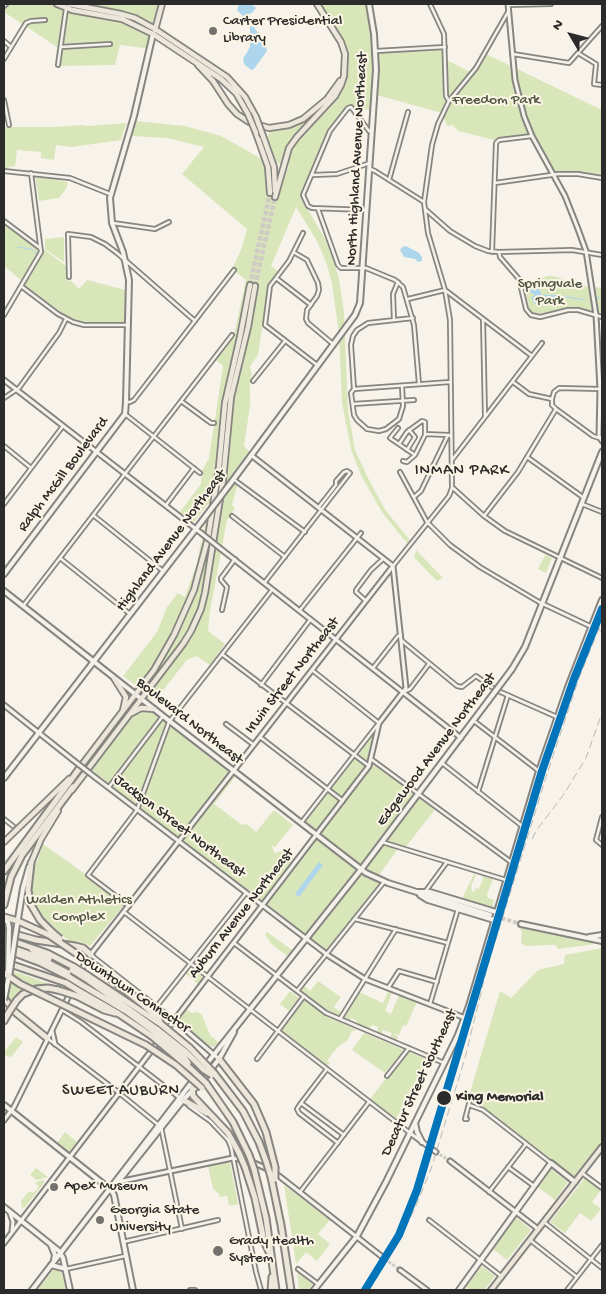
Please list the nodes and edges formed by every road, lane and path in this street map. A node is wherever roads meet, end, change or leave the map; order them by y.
1 (57, 4) edge
2 (162, 4) edge
3 (316, 4) edge
4 (369, 4) edge
5 (430, 4) edge
6 (508, 4) edge
7 (550, 4) edge
8 (68, 6) edge
9 (508, 12) junction
10 (44, 20) dead end
11 (602, 26) edge
12 (154, 31) junction
13 (4, 41) edge
14 (110, 44) dead end
15 (11, 47) junction
16 (60, 47) junction
17 (445, 47) junction
18 (376, 50) junction
19 (578, 53) junction
20 (513, 54) junction
21 (4, 59) edge
22 (192, 59) junction
23 (58, 65) dead end
24 (344, 71) junction
25 (602, 85) edge
26 (449, 101) junction
27 (4, 102) edge
28 (408, 112) dead end
29 (9, 125) dead end
30 (372, 131) junction
31 (532, 136) junction
32 (370, 163) junction
33 (370, 169) junction
34 (4, 170) edge
35 (32, 174) junction
36 (552, 174) junction
37 (313, 175) junction
38 (602, 178) edge
39 (389, 180) junction
40 (495, 183) junction
41 (270, 193) tunnel mouth
42 (110, 194) junction
43 (424, 202) junction
44 (318, 209) junction
45 (425, 209) junction
46 (367, 210) junction
47 (4, 221) edge
48 (169, 222) dead end
49 (112, 223) junction
50 (303, 232) dead end
51 (40, 248) junction
52 (492, 252) junction
53 (498, 252) junction
54 (586, 252) junction
55 (295, 253) junction
56 (602, 255) edge
57 (125, 259) junction
58 (363, 267) junction
59 (234, 270) dead end
60 (69, 277) dead end
61 (276, 278) junction
62 (398, 282) junction
63 (21, 286) junction
64 (445, 290) junction
65 (408, 299) junction
66 (311, 305) junction
67 (4, 306) edge
68 (8, 309) junction
69 (4, 315) edge
70 (355, 315) joint
71 (596, 315) junction
72 (413, 318) junction
73 (483, 318) junction
74 (602, 318) edge
75 (66, 319) junction
76 (394, 320) junction
77 (195, 321) junction
78 (129, 325) junction
79 (232, 336) dead end
80 (286, 341) junction
81 (542, 343) dead end
82 (333, 344) junction
83 (532, 356) junction
84 (318, 366) junction
85 (4, 380) edge
86 (253, 381) dead end
87 (450, 382) junction
88 (512, 382) junction
89 (419, 384) junction
90 (402, 386) junction
91 (354, 389) junction
92 (600, 389) junction
93 (16, 390) junction
94 (4, 398) edge
95 (601, 398) edge
96 (552, 399) junction
97 (414, 400) dead end
98 (182, 401) junction
99 (403, 401) junction
100 (126, 402) junction
101 (352, 404) junction
102 (556, 409) junction
103 (125, 414) junction
104 (485, 418) junction
105 (214, 423) dead end
106 (63, 426) junction
107 (398, 428) dead end
108 (409, 430) junction
109 (425, 434) junction
110 (154, 436) junction
111 (450, 436) junction
112 (601, 439) edge
113 (399, 444) junction
114 (4, 446) edge
115 (407, 450) junction
116 (96, 452) junction
117 (602, 452) edge
118 (251, 455) junction
119 (415, 455) junction
120 (527, 457) junction
121 (452, 460) junction
122 (403, 461) dead end
123 (31, 468) junction
124 (194, 468) junction
125 (200, 472) dead end
126 (400, 472) dead end
127 (124, 474) junction
128 (233, 479) junction
129 (452, 488) junction
130 (414, 497) junction
131 (584, 498) junction
132 (4, 504) edge
133 (582, 504) junction
134 (166, 505) junction
135 (318, 508) junction
136 (322, 511) junction
137 (602, 511) edge
138 (92, 515) junction
139 (232, 516) dead end
140 (484, 516) junction
141 (427, 522) junction
142 (196, 529) junction
143 (305, 532) junction
144 (362, 533) dead end
145 (357, 538) junction
146 (285, 557) junction
147 (60, 558) junction
148 (560, 558) junction
149 (235, 559) junction
150 (383, 559) junction
151 (393, 566) junction
152 (164, 571) junction
153 (4, 574) edge
154 (602, 578) edge
155 (265, 582) junction
156 (273, 589) junction
157 (4, 590) edge
158 (602, 600) edge
159 (366, 601) junction
160 (542, 604) junction
161 (23, 606) junction
162 (222, 610) dead end
163 (300, 610) junction
164 (130, 614) junction
165 (311, 619) junction
166 (592, 627) junction
167 (400, 635) junction
168 (336, 639) junction
169 (401, 640) junction
170 (222, 655) junction
171 (94, 662) junction
172 (430, 664) junction
173 (373, 668) junction
174 (312, 670) junction
175 (114, 678) junction
176 (261, 684) junction
177 (404, 692) junction
178 (136, 695) junction
179 (508, 695) junction
180 (141, 699) junction
181 (286, 704) junction
182 (4, 705) edge
183 (154, 709) junction
184 (122, 714) junction
185 (128, 715) junction
186 (163, 716) junction
187 (557, 717) junction
188 (474, 721) junction
189 (169, 722) junction
190 (379, 723) junction
191 (226, 724) dead end
192 (38, 733) junction
193 (260, 737) junction
194 (495, 737) junction
195 (461, 738) junction
196 (254, 745) junction
197 (353, 755) junction
198 (371, 759) junction
199 (442, 763) junction
200 (369, 766) junction
201 (79, 769) junction
202 (539, 770) junction
203 (233, 771) junction
204 (4, 778) edge
205 (108, 787) junction
206 (74, 788) junction
207 (327, 789) junction
208 (478, 792) junction
209 (419, 794) junction
210 (343, 801) junction
211 (137, 810) junction
212 (602, 817) edge
213 (4, 819) edge
214 (301, 823) junction
215 (13, 826) dead end
216 (522, 826) junction
217 (316, 835) junction
218 (179, 841) junction
219 (4, 842) edge
220 (382, 842) junction
221 (602, 845) edge
222 (447, 862) junction
223 (511, 862) junction
224 (31, 863) junction
225 (361, 869) junction
226 (4, 870) edge
227 (506, 880) junction
228 (384, 882) junction
229 (246, 892) junction
230 (416, 892) junction
231 (425, 892) junction
232 (4, 905) edge
233 (129, 906) junction
234 (262, 906) junction
235 (458, 909) junction
236 (124, 912) junction
237 (496, 912) junction
238 (490, 915) tunnel mouth
239 (4, 918) edge
240 (355, 918) junction
241 (494, 920) junction
242 (18, 921) junction
243 (521, 924) tunnel mouth
244 (7, 929) edge
245 (396, 929) junction
246 (50, 934) junction
247 (601, 935) edge
248 (587, 937) junction
249 (4, 938) edge
250 (305, 939) junction
251 (602, 941) edge
252 (234, 943) junction
253 (448, 943) junction
254 (4, 945) edge
255 (4, 949) edge
256 (91, 955) junction
257 (326, 955) junction
258 (4, 962) edge
259 (190, 964) junction
260 (4, 973) edge
261 (70, 975) junction
262 (208, 976) junction
263 (276, 976) junction
264 (365, 979) junction
265 (7, 982) junction
266 (437, 982) junction
267 (83, 985) junction
268 (388, 988) junction
269 (297, 991) junction
270 (304, 996) junction
271 (4, 999) edge
272 (430, 1004) junction
273 (157, 1006) junction
274 (250, 1009) junction
275 (62, 1010) junction
276 (464, 1018) junction
277 (340, 1019) junction
278 (174, 1020) junction
279 (4, 1021) edge
280 (53, 1027) junction
281 (158, 1030) junction
282 (278, 1031) junction
283 (48, 1037) junction
284 (56, 1044) junction
285 (409, 1048) junction
286 (217, 1057) junction
287 (257, 1059) dead end
288 (444, 1063) junction
289 (139, 1066) junction
290 (327, 1069) junction
291 (387, 1076) dead end
292 (195, 1079) junction
293 (204, 1086) junction
294 (192, 1091) junction
295 (119, 1092) junction
296 (182, 1099) junction
297 (470, 1100) dead end
298 (369, 1102) junction
299 (301, 1103) junction
300 (4, 1105) edge
301 (469, 1105) junction
302 (189, 1106) dead end
303 (11, 1111) junction
304 (215, 1119) junction
305 (4, 1120) edge
306 (467, 1120) dead end
307 (415, 1122) junction
308 (160, 1126) junction
309 (410, 1133) junction
310 (344, 1135) junction
311 (422, 1142) junction
312 (338, 1143) junction
313 (526, 1144) junction
314 (602, 1147) edge
315 (436, 1152) tunnel mouth
316 (70, 1156) junction
317 (233, 1158) junction
318 (450, 1162) tunnel mouth
319 (551, 1163) junction
320 (508, 1167) junction
321 (170, 1171) junction
322 (582, 1172) junction
323 (123, 1175) junction
324 (273, 1178) junction
325 (126, 1180) junction
326 (118, 1182) junction
327 (575, 1182) junction
328 (534, 1186) junction
329 (602, 1188) edge
330 (110, 1189) junction
331 (300, 1192) junction
332 (489, 1192) junction
333 (4, 1207) edge
334 (10, 1212) junction
335 (515, 1212) junction
336 (21, 1220) junction
337 (218, 1220) dead end
338 (429, 1220) dead end
339 (544, 1222) junction
340 (182, 1229) junction
341 (538, 1229) junction
342 (12, 1232) junction
343 (357, 1236) junction
344 (530, 1240) junction
345 (122, 1242) junction
346 (4, 1243) edge
347 (50, 1243) junction
348 (602, 1245) edge
349 (61, 1253) junction
350 (271, 1255) junction
351 (125, 1256) junction
352 (385, 1258) tunnel mouth
353 (591, 1259) junction
354 (481, 1260) junction
355 (52, 1264) junction
356 (272, 1264) junction
357 (298, 1268) dead end
358 (602, 1268) edge
359 (66, 1269) junction
360 (400, 1270) tunnel mouth
361 (502, 1276) junction
362 (577, 1277) junction
363 (318, 1284) junction
364 (32, 1290) edge
365 (70, 1290) edge
366 (133, 1290) edge
367 (190, 1290) edge
368 (195, 1290) edge
369 (261, 1290) edge
370 (271, 1290) edge
371 (276, 1290) edge
372 (291, 1290) edge
373 (314, 1290) edge
374 (427, 1290) edge
375 (459, 1290) edge
376 (491, 1290) edge
377 (567, 1290) edge

1 - 8 highway
2 - 12 highway
3 - 24 highway
4 - 18 main road, North Highland Avenue Northeast
5 - 17 street
6 - 7 street
6 - 9 street
8 - 12 highway
8 - 16 street
9 - 20 street
9 - 26 street
10 - 15 street
11 - 19 street
12 - 22 highway
12 - 24 highway, bridge
12 - 42 main road
13 - 15 street
14 - 16 street
15 - 21 street
16 - 23 street
17 - 18 street
17 - 26 street
18 - 30 main road, North Highland Avenue Northeast
19 - 20 street
19 - 25 street
20 - 31 street
22 - 24 highway
22 - 41 highway, bridge
26 - 43 street
27 - 29 street
28 - 39 street
30 - 32 main road, North Highland Avenue Northeast
30 - 37 street
31 - 36 street
31 - 40 street
32 - 33 main road, North Highland Avenue Northeast
32 - 37 street
33 - 39 street
33 - 46 main road, North Highland Avenue Northeast
34 - 35 street
35 - 42 street
35 - 51 street
36 - 38 street
36 - 40 street
36 - 54 street
37 - 44 street
39 - 43 street
40 - 52 street
42 - 49 main road
43 - 45 street
44 - 46 street
44 - 58 street
45 - 52 street
45 - 64 street
46 - 58 main road, North Highland Avenue Northeast
47 - 51 street
48 - 49 street
49 - 57 main road
50 - 55 street
51 - 63 street
52 - 53 street
53 - 54 street
53 - 71 street
54 - 56 street
54 - 71 street
55 - 61 street
55 - 66 street
57 - 60 street
57 - 77 street
57 - 78 main road
58 - 62 street
58 - 70 main road, North Highland Avenue Northeast
59 - 77 street
61 - 66 street
61 - 80 street
62 - 65 street
62 - 76 street
63 - 68 street
63 - 75 street
64 - 65 street
64 - 73 street
64 - 87 street
65 - 72 street
66 - 82 street
67 - 68 street
68 - 69 street
70 - 82 main road, Highland Avenue Northeast
71 - 74 street
71 - 92 street
72 - 76 street
72 - 89 street
73 - 83 street
73 - 104 street
75 - 78 street
75 - 93 street
76 - 91 street
77 - 100 street
78 - 100 main road
79 - 98 street
80 - 84 street
80 - 86 street
81 - 83 street
82 - 84 main road, Highland Avenue Northeast
83 - 88 street
84 - 118 main road, Highland Avenue Northeast
85 - 93 street
87 - 89 street
87 - 111 street
88 - 96 street
88 - 104 street
89 - 90 street
90 - 91 street
90 - 99 street
91 - 101 street
92 - 95 street
92 - 96 street
93 - 94 street
93 - 106 street
95 - 112 street
96 - 102 street
97 - 99 street
98 - 105 street
98 - 110 street
99 - 101 street
99 - 101 street
100 - 103 main road
102 - 112 street
102 - 120 street
103 - 110 street
103 - 116 main road, Ralph McGill Boulevard
104 - 121 street
106 - 116 street
106 - 123 street
107 - 113 street
108 - 109 street
108 - 113 street
108 - 115 street
109 - 111 street
109 - 119 street
110 - 124 street
110 - 127 street
111 - 121 street
111 - 130 street
113 - 115 street
114 - 123 street
115 - 119 street
116 - 127 street
116 - 153 main road, Ralph McGill Boulevard
117 - 131 main road, Edgewood Avenue Northeast
118 - 128 main road, Highland Avenue Northeast
118 - 135 street
119 - 122 street
120 - 131 street
120 - 140 street
121 - 129 street
123 - 132 street
124 - 125 street
124 - 134 street
126 - 130 street
127 - 134 street
127 - 138 street
128 - 142 main road, Highland Avenue Northeast, bridge
128 - 143 street
129 - 140 street
129 - 141 street, Irwin Street Northeast
130 - 141 street
131 - 133 main road, Edgewood Avenue Northeast
133 - 137 street
133 - 148 main road, Edgewood Avenue Northeast
134 - 142 street
135 - 136 street
135 - 136 street
136 - 143 street
136 - 145 street
138 - 147 street
138 - 152 street
139 - 146 street
140 - 148 street
141 - 151 street, Irwin Street Northeast
141 - 160 street
142 - 149 street, bridge
142 - 152 main road, Highland Avenue Northeast
143 - 146 street
144 - 145 street
145 - 150 street
145 - 163 street
146 - 155 street
147 - 161 street
147 - 164 street
148 - 154 street
148 - 160 main road, Edgewood Avenue Northeast
149 - 155 street
149 - 162 street
150 - 151 street
150 - 159 street
151 - 159 street, Irwin Street Northeast
151 - 167 street
152 - 164 main road, Highland Avenue Northeast
155 - 156 street
156 - 163 street
156 - 170 street
157 - 161 main road, Boulevard Northeast
158 - 166 main road, Decatur Street Southeast
159 - 168 street, Irwin Street Northeast
160 - 166 street
160 - 188 main road, Edgewood Avenue Northeast, bridge
161 - 171 main road, Boulevard Northeast
163 - 165 street
164 - 171 main road, Highland Avenue Northeast
165 - 168 street
165 - 176 street
166 - 187 main road, Decatur Street Southeast
167 - 169 street
167 - 173 street
168 - 173 street
168 - 174 street, Irwin Street Northeast
169 - 172 street
169 - 177 street
170 - 176 street
170 - 189 street
171 - 175 main road, Boulevard Northeast
171 - 192 main road, Highland Avenue Northeast
172 - 177 street
172 - 179 street
173 - 177 street
174 - 181 street, Irwin Street Northeast
174 - 190 street
175 - 178 main road, Boulevard Northeast
175 - 184 highway
176 - 181 street
177 - 190 street, Auburn Avenue Northeast
177 - 195 street
178 - 180 main road, Boulevard Northeast
178 - 180 highway
178 - 184 highway
179 - 187 street
179 - 194 street
180 - 183 main road, Boulevard Northeast
180 - 185 highway
181 - 193 street, Irwin Street Northeast
181 - 197 street
182 - 192 street, Jackson Street Northeast
183 - 185 highway
183 - 186 main road, Boulevard Northeast
184 - 201 highway
185 - 206 highway
186 - 189 main road, Boulevard Northeast
186 - 205 street
187 - 202 main road, Decatur Street Southeast
188 - 194 street
188 - 195 main road, Edgewood Avenue Northeast
189 - 203 main road, Boulevard Northeast
189 - 211 street
190 - 197 street
190 - 198 street, Auburn Avenue Northeast
191 - 196 street
192 - 204 main road, Highland Avenue Northeast
192 - 205 street, Jackson Street Northeast, bridge
193 - 196 street, Irwin Street Northeast
193 - 207 street
194 - 202 street
194 - 208 street
195 - 199 main road, Edgewood Avenue Northeast
196 - 203 street, Irwin Street Northeast
197 - 200 street
197 - 207 street
198 - 200 street, Auburn Avenue Northeast
198 - 209 street
199 - 208 street
199 - 209 main road, Edgewood Avenue Northeast
200 - 210 street, Auburn Avenue Northeast
201 - 219 highway
201 - 226 highway
202 - 216 main road, Decatur Street Southeast
203 - 214 main road, Boulevard Northeast
203 - 218 street, Irwin Street Northeast
205 - 211 street, Jackson Street Northeast
206 - 224 highway
206 - 232 highway
207 - 210 street
207 - 214 street
208 - 216 street
209 - 220 main road, Edgewood Avenue Northeast
209 - 223 street
210 - 217 street, Auburn Avenue Northeast
211 - 218 street, Jackson Street Northeast
211 - 233 street
212 - 221 street
213 - 215 street
214 - 217 main road, Boulevard Northeast
216 - 223 main road, Decatur Street Southeast
217 - 225 main road, Boulevard Northeast
217 - 234 street, Auburn Avenue Northeast
218 - 229 street, Jackson Street Northeast
218 - 233 street, Irwin Street Northeast
220 - 222 street
220 - 225 main road, Edgewood Avenue Northeast
222 - 227 street
222 - 231 street
223 - 227 main road, Decatur Street Southeast
224 - 242 main road
224 - 246 highway
225 - 228 main road, Boulevard Northeast
225 - 250 main road, Edgewood Avenue Northeast
227 - 237 main road, Decatur Street Southeast
228 - 230 main road, Boulevard Northeast
228 - 240 street
229 - 234 street, Jackson Street Northeast
229 - 259 street
230 - 231 main road
230 - 235 main road
230 - 238 main road
231 - 237 main road
233 - 236 street, Irwin Street Northeast
234 - 250 street, Jackson Street Northeast
234 - 252 street, Auburn Avenue Northeast
235 - 241 main road
235 - 253 street
236 - 256 street, Irwin Street Northeast
236 - 259 street
237 - 241 main road, Decatur Street Southeast
239 - 242 highway
239 - 244 main road
240 - 245 street
240 - 257 street
241 - 276 main road, Decatur Street Southeast
242 - 246 highway
242 - 265 main road, bridge
243 - 248 main road
244 - 256 highway
244 - 265 main road, bridge
245 - 253 street
245 - 264 street
246 - 281 highway, bridge
247 - 248 main road
248 - 251 main road
249 - 261 highway, Downtown Connector
250 - 257 street, Jackson Street Northeast
250 - 263 main road, Edgewood Avenue Northeast
252 - 262 street, Auburn Avenue Northeast
252 - 263 street
253 - 266 street
254 - 261 highway
255 - 261 highway
256 - 273 street
256 - 275 street, Irwin Street Northeast
257 - 264 street, Jackson Street Northeast
257 - 269 street
258 - 261 highway, Downtown Connector
259 - 262 street
259 - 273 street
260 - 293 highway, bridge
261 - 267 highway, Downtown Connector, bridge
261 - 267 highway, bridge
262 - 274 street
262 - 278 street, Auburn Avenue Northeast
263 - 269 street
263 - 274 main road, Edgewood Avenue Northeast
264 - 268 street, Jackson Street Northeast
264 - 277 street
265 - 271 main road, bridge
266 - 268 street
266 - 272 street
267 - 279 highway, bridge
267 - 281 highway, Downtown Connector
267 - 281 highway
267 - 281 highway
267 - 281 highway, Downtown Connector
268 - 272 street, Jackson Street Northeast
269 - 270 street
270 - 277 street
270 - 282 street
271 - 283 highway
272 - 276 street, Jackson Street Northeast
273 - 278 street
274 - 282 street
274 - 286 main road, Edgewood Avenue Northeast
275 - 280 street, Irwin Street Northeast
275 - 289 street
276 - 288 main road, Decatur Street Southeast
277 - 285 street
278 - 286 street
278 - 289 street, Auburn Avenue Northeast
280 - 283 street, Irwin Street Northeast
280 - 284 street
281 - 293 highway, Downtown Connector, bridge
281 - 324 highway, Downtown Connector, bridge
282 - 287 street
282 - 290 street
283 - 284 street
283 - 303 street, Irwin Street Northeast
284 - 295 street
285 - 288 street
285 - 291 street
286 - 292 main road, Edgewood Avenue Northeast
286 - 294 main road, Edgewood Avenue Northeast
286 - 324 highway, bridge
288 - 307 main road, Decatur Street Southeast
289 - 295 street, Auburn Avenue Northeast
289 - 296 street
290 - 298 street
290 - 299 street
292 - 294 highway
292 - 296 main road, Edgewood Avenue Northeast
293 - 350 highway, bridge
294 - 296 main road, Edgewood Avenue Northeast
294 - 304 highway
295 - 308 street
295 - 316 street, Auburn Avenue Northeast
296 - 304 highway
296 - 308 main road, Edgewood Avenue Northeast
297 - 301 street
298 - 309 street
298 - 310 street
299 - 310 street
299 - 312 street
300 - 303 main road
301 - 306 street
301 - 313 street
302 - 317 street
303 - 305 street, Irwin Street Northeast
303 - 316 main road
304 - 350 highway, bridge
307 - 309 main road, Decatur Street Southeast
307 - 311 main road
308 - 321 street
308 - 323 main road, Edgewood Avenue Northeast
308 - 330 main road, Edgewood Avenue Northeast
309 - 311 street
309 - 343 main road, Decatur Street Southeast
310 - 312 street
311 - 315 street
312 - 331 street
313 - 319 street
313 - 320 street
314 - 322 main road
316 - 330 main road
316 - 336 street, Auburn Avenue Northeast
317 - 321 street
317 - 331 street
317 - 369 street
318 - 332 street
319 - 327 main road
319 - 328 main road
320 - 328 street
320 - 332 street
321 - 325 street
321 - 340 street
322 - 327 main road
322 - 329 street
323 - 325 street
323 - 326 main road, Edgewood Avenue Northeast
324 - 372 highway, Downtown Connector
325 - 326 street
326 - 330 main road, Edgewood Avenue Northeast
327 - 339 main road
328 - 335 main road
330 - 345 main road
330 - 349 main road, Edgewood Avenue Northeast
331 - 343 street
332 - 335 street
333 - 334 main road
334 - 336 main road
334 - 342 street
335 - 341 street
335 - 354 main road
336 - 342 street, Auburn Avenue Northeast
336 - 347 main road
337 - 340 street
338 - 354 street
339 - 341 main road
339 - 353 street
340 - 345 street
341 - 344 main road
342 - 346 street, Auburn Avenue Northeast
343 - 352 street
343 - 363 main road, Decatur Street Southeast
344 - 361 main road
344 - 362 street
345 - 351 main road
347 - 349 main road
347 - 355 main road
348 - 353 street
349 - 355 main road, Edgewood Avenue Northeast
349 - 359 main road
350 - 356 highway
351 - 359 street
351 - 366 main road
353 - 358 street
353 - 362 street
354 - 361 street
354 - 375 main road
355 - 359 main road
355 - 364 main road, Edgewood Avenue Northeast
356 - 370 highway
356 - 371 highway
357 - 363 street
359 - 365 main road
360 - 374 street
361 - 376 main road
362 - 377 street
363 - 373 main road, Decatur Street Southeast
367 - 368 street

